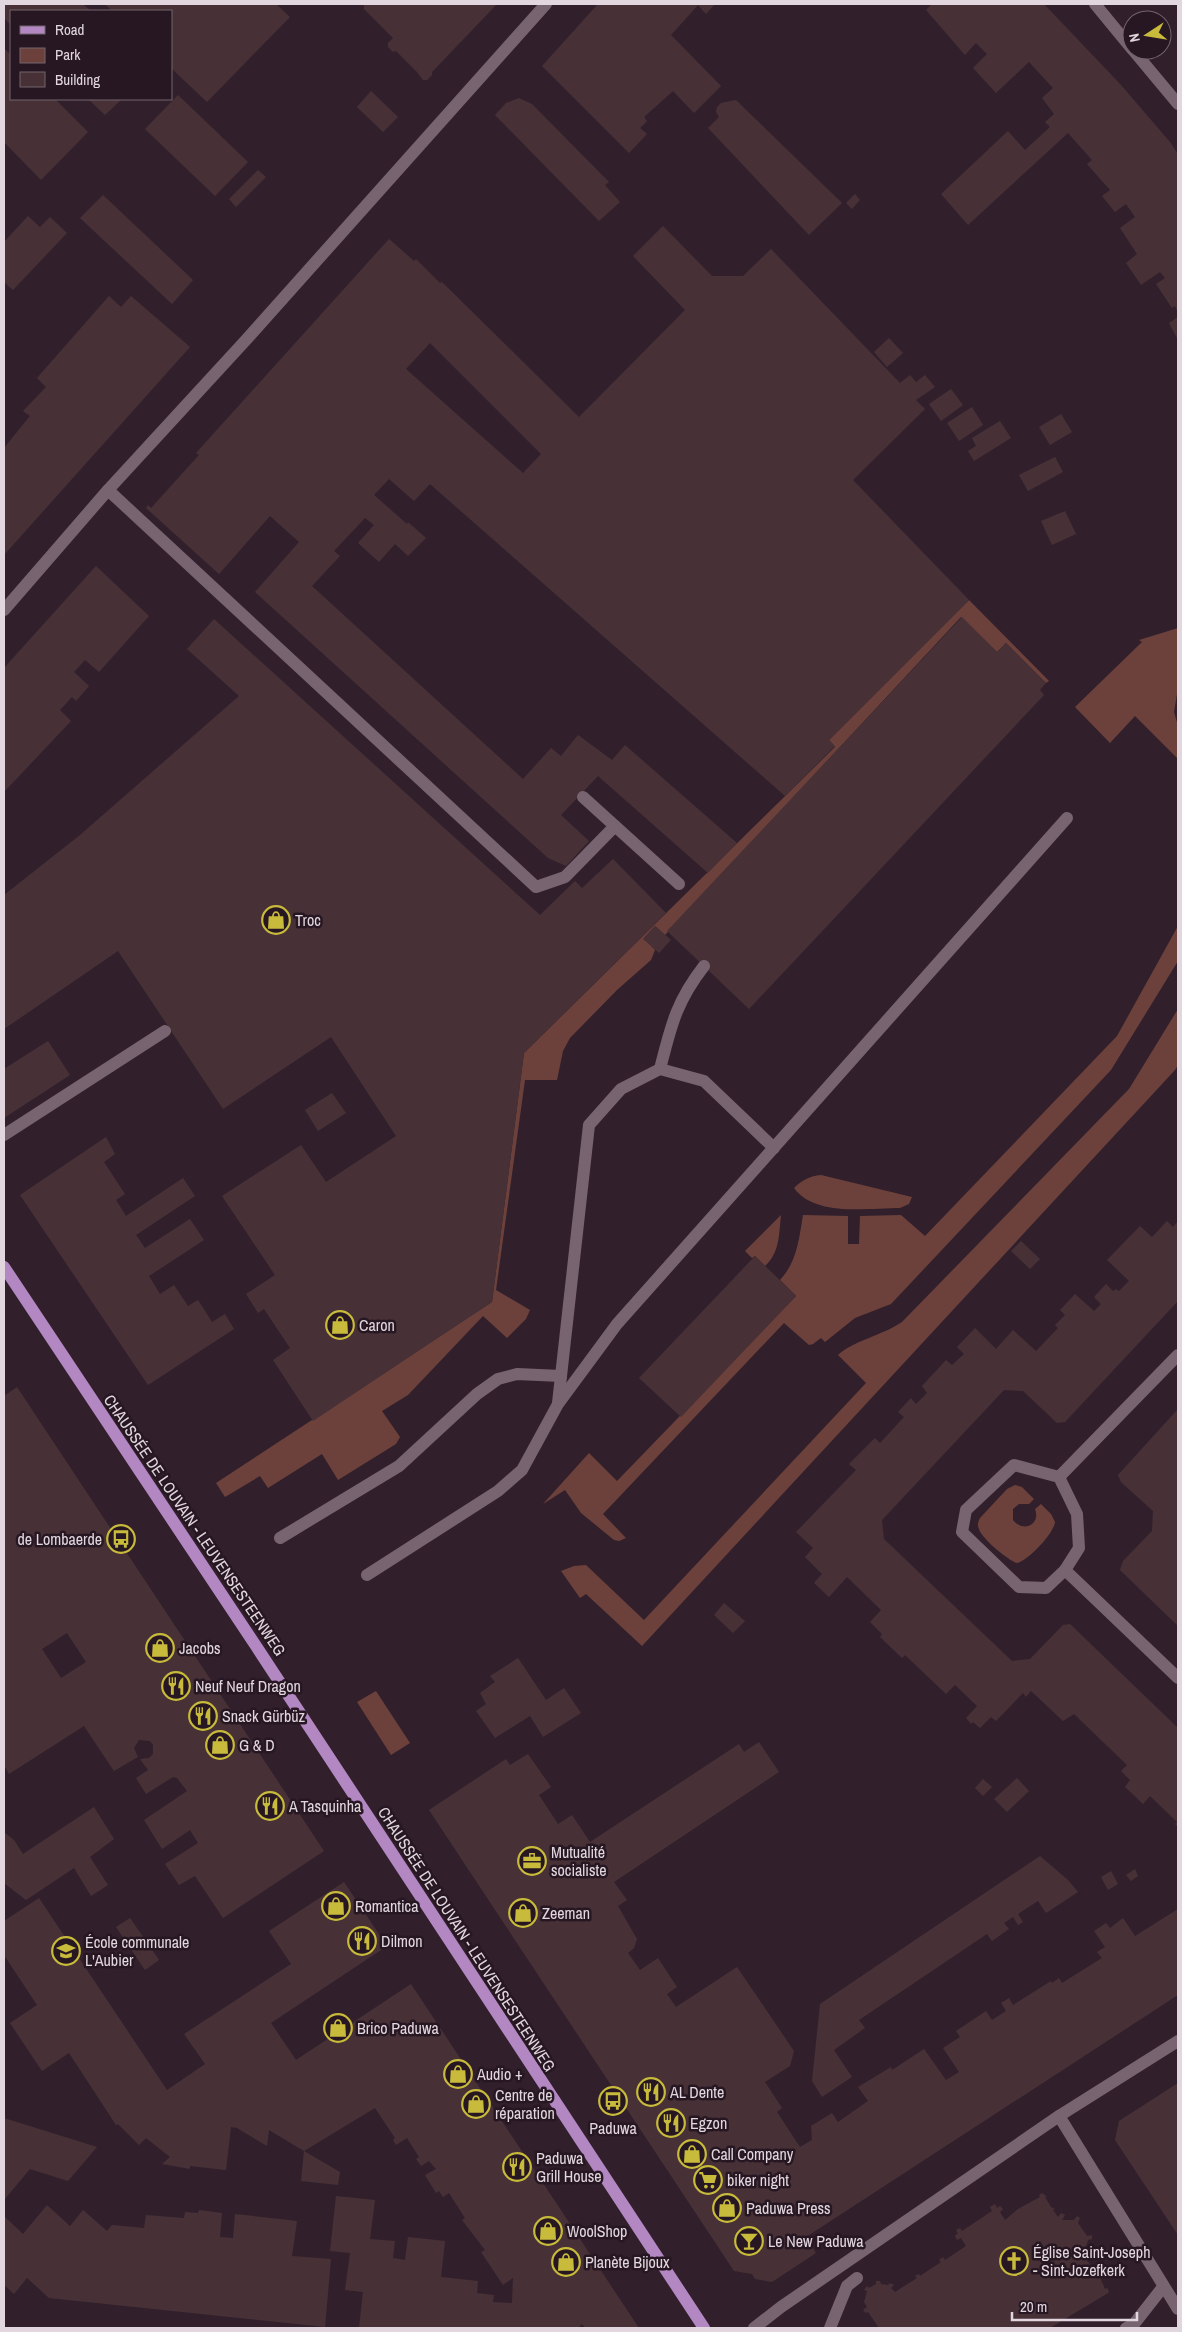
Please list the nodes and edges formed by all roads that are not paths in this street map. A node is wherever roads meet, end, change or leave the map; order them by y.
1 (546, 4) edge
2 (1095, 4) edge
3 (1122, 38) edge
4 (1141, 60) edge
5 (1178, 104) edge
6 (108, 490) junction
7 (4, 610) edge
8 (583, 797) dead end
9 (1067, 818) dead end
10 (615, 826) junction
11 (679, 884) dead end
12 (704, 966) dead end
13 (165, 1031) dead end
14 (660, 1068) junction
15 (4, 1135) edge
16 (774, 1148) junction
17 (4, 1267) edge
18 (1178, 1355) edge
19 (562, 1376) junction
20 (558, 1404) junction
21 (1060, 1477) junction
22 (280, 1538) dead end
23 (1064, 1570) junction
24 (367, 1574) dead end
25 (1178, 1678) edge
26 (1178, 2041) edge
27 (1059, 2116) junction
28 (857, 2278) dead end
29 (1163, 2287) junction
30 (1178, 2309) edge
31 (704, 2328) edge
32 (754, 2328) edge
33 (830, 2328) edge
34 (1126, 2328) edge

1 - 6 street
2 - 3 street
4 - 5 street
6 - 7 street
6 - 10 street
8 - 10 street
9 - 16 street
10 - 11 street
12 - 14 street
13 - 15 street
14 - 16 street
14 - 19 street
16 - 20 street
17 - 31 main road, CHAUSSÉE DE LOUVAIN - LEUVENSESTEENWEG
18 - 21 street
19 - 20 street
19 - 22 street
20 - 24 street
21 - 23 street
21 - 23 street
23 - 25 street
26 - 27 street
27 - 29 street
27 - 32 street
28 - 33 street
29 - 30 street
29 - 34 street

